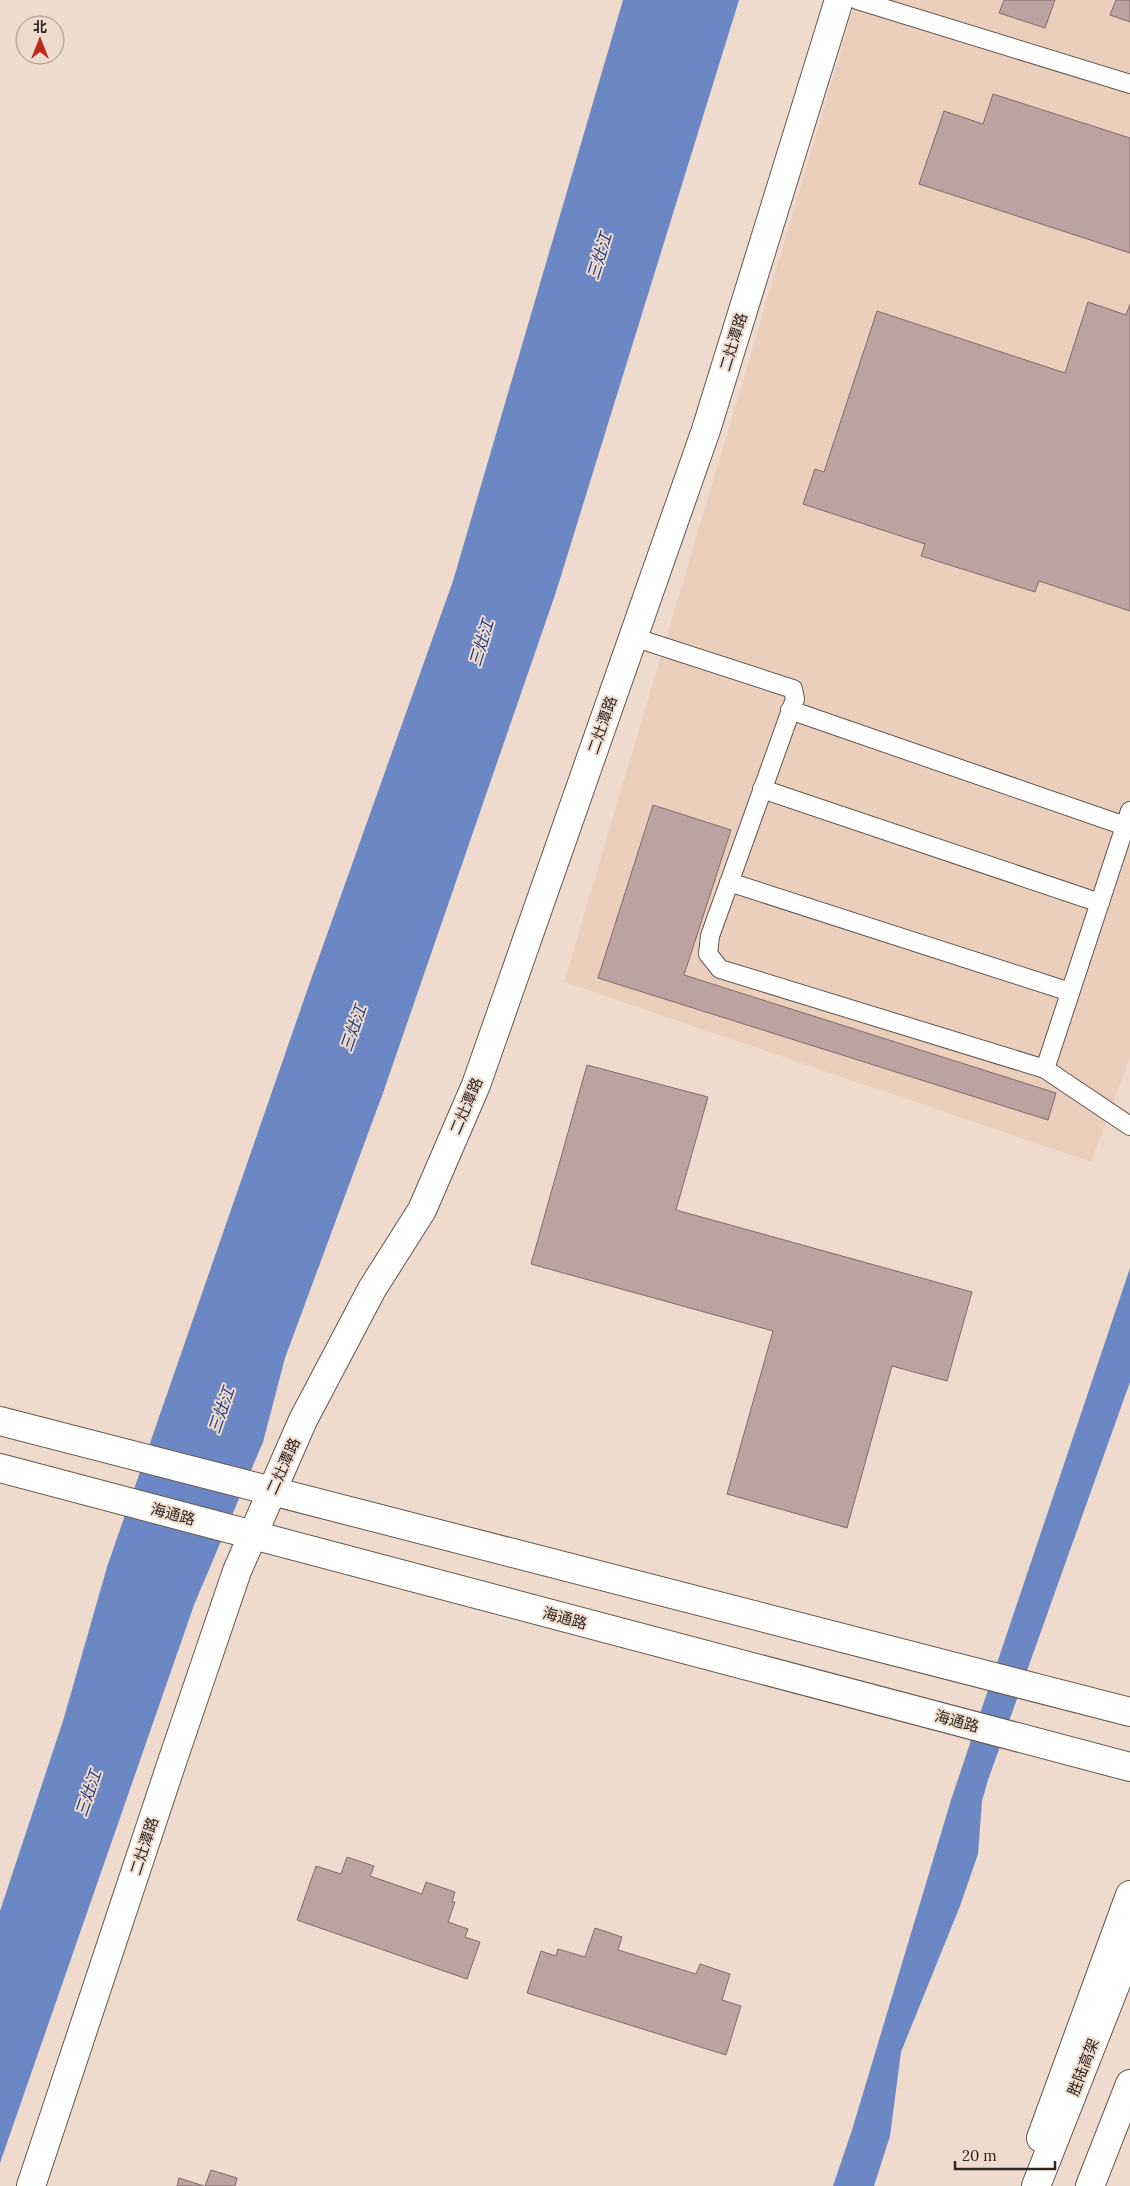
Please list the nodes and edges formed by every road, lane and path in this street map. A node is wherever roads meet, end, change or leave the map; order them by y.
1 (840, 0) edge
2 (857, 0) edge
3 (1130, 84) edge
4 (633, 637) junction
5 (790, 710) junction
6 (762, 790) junction
7 (1127, 818) edge
8 (729, 882) junction
9 (1100, 903) junction
10 (1070, 992) junction
11 (1045, 1069) junction
12 (1130, 1126) edge
13 (0, 1421) edge
14 (0, 1468) edge
15 (1130, 1712) edge
16 (1130, 1767) edge
17 (1130, 1895) edge
18 (1130, 1948) edge
19 (1130, 2084) edge
20 (31, 2186) edge
21 (1024, 2186) edge
22 (1036, 2186) edge
23 (1090, 2186) edge

1 - 4 main road, 二灶潭路
2 - 3 lane
4 - 5 lane
4 - 20 main road, 二灶潭路
5 - 6 lane
5 - 7 lane
6 - 8 lane
6 - 9 lane
7 - 9 lane
8 - 10 lane
8 - 11 lane
9 - 10 lane
10 - 11 lane
11 - 12 lane
13 - 15 main road
14 - 16 main road, 海通路
17 - 21 main road
18 - 22 main road, 胜陆高架
19 - 23 main road

